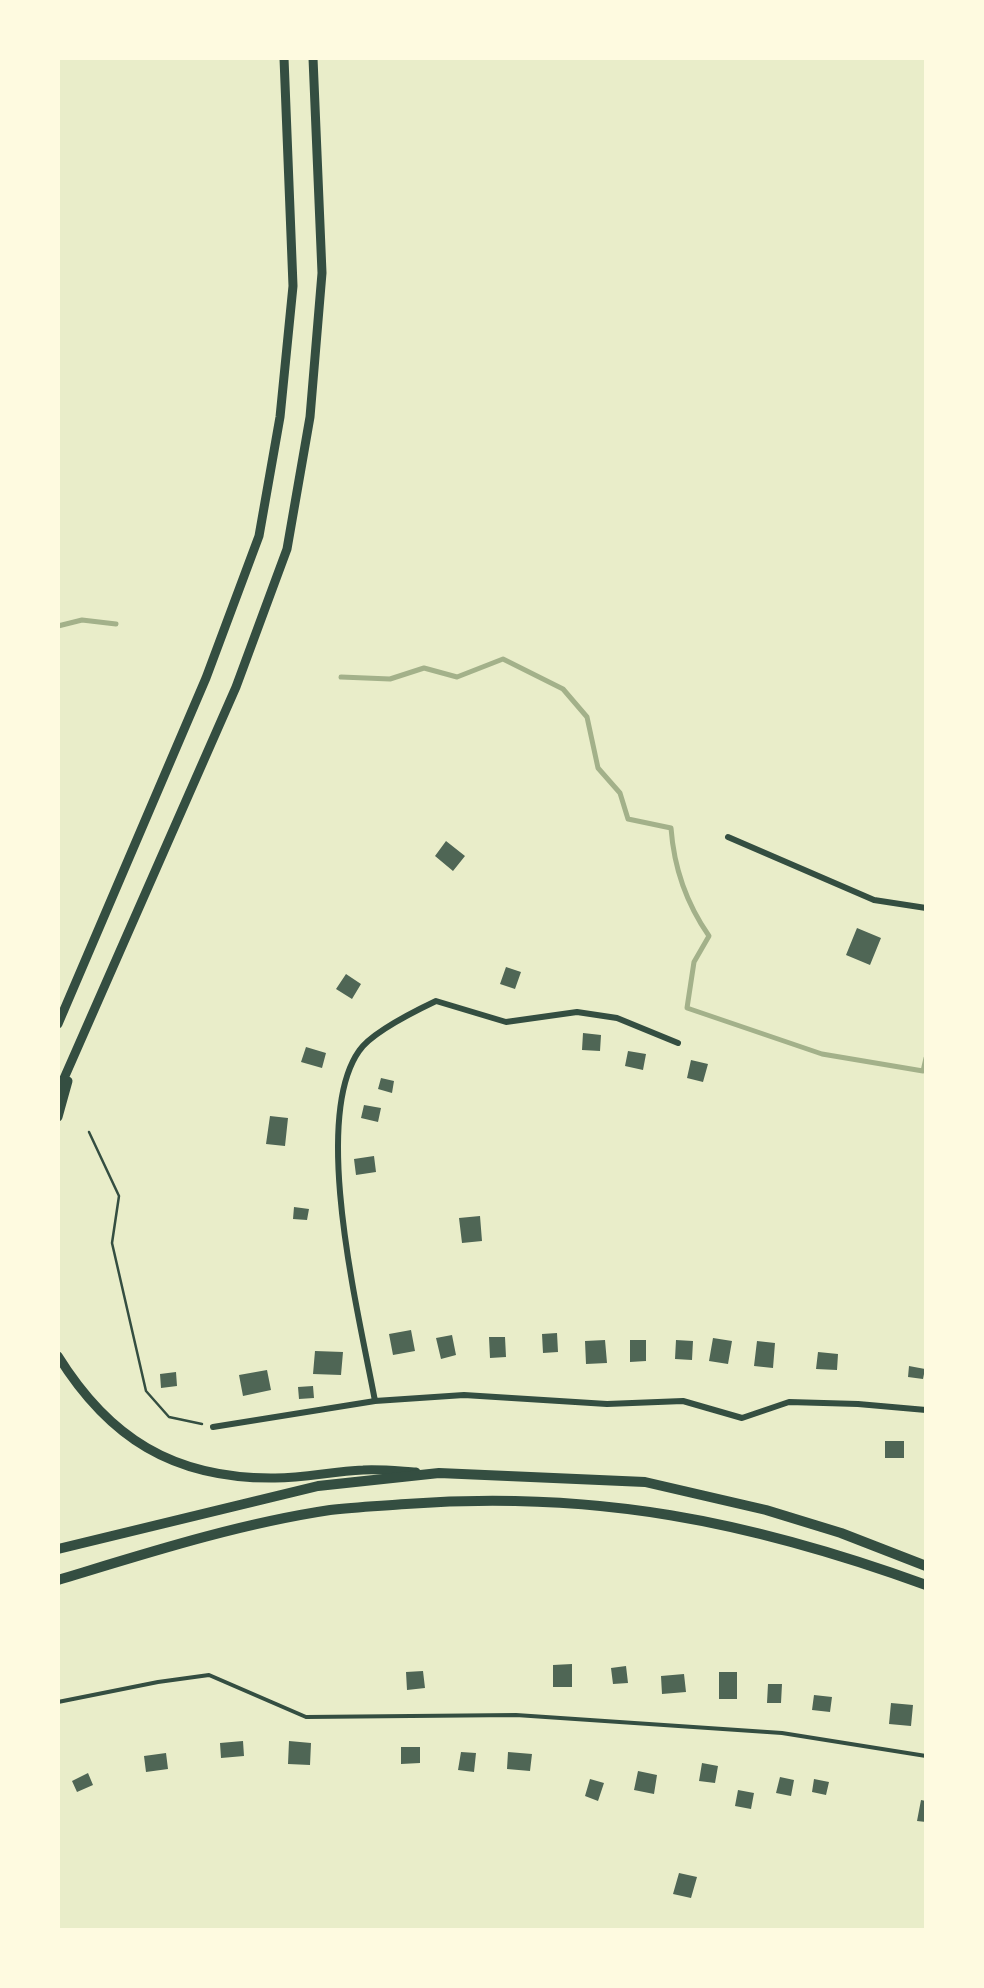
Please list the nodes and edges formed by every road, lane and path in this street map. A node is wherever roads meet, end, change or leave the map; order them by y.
1 (284, 58) edge
2 (314, 58) edge
3 (728, 838) dead end
4 (926, 908) edge
5 (58, 1024) edge
6 (79, 1040) junction
7 (678, 1042) dead end
8 (58, 1092) edge
9 (58, 1117) edge
10 (89, 1132) dead end
11 (58, 1356) edge
12 (375, 1401) junction
13 (926, 1410) edge
14 (212, 1427) joint
15 (439, 1473) junction
16 (58, 1549) edge
17 (926, 1566) edge
18 (58, 1580) edge
19 (926, 1585) edge
20 (58, 1702) edge
21 (926, 1756) edge

1 - 5 main road
2 - 6 main road
3 - 4 street
6 - 8 main road
6 - 9 main road
7 - 12 street
10 - 14 path
11 - 15 main road
12 - 13 street
12 - 14 street
15 - 16 main road
15 - 17 main road
18 - 19 main road
20 - 21 lane

